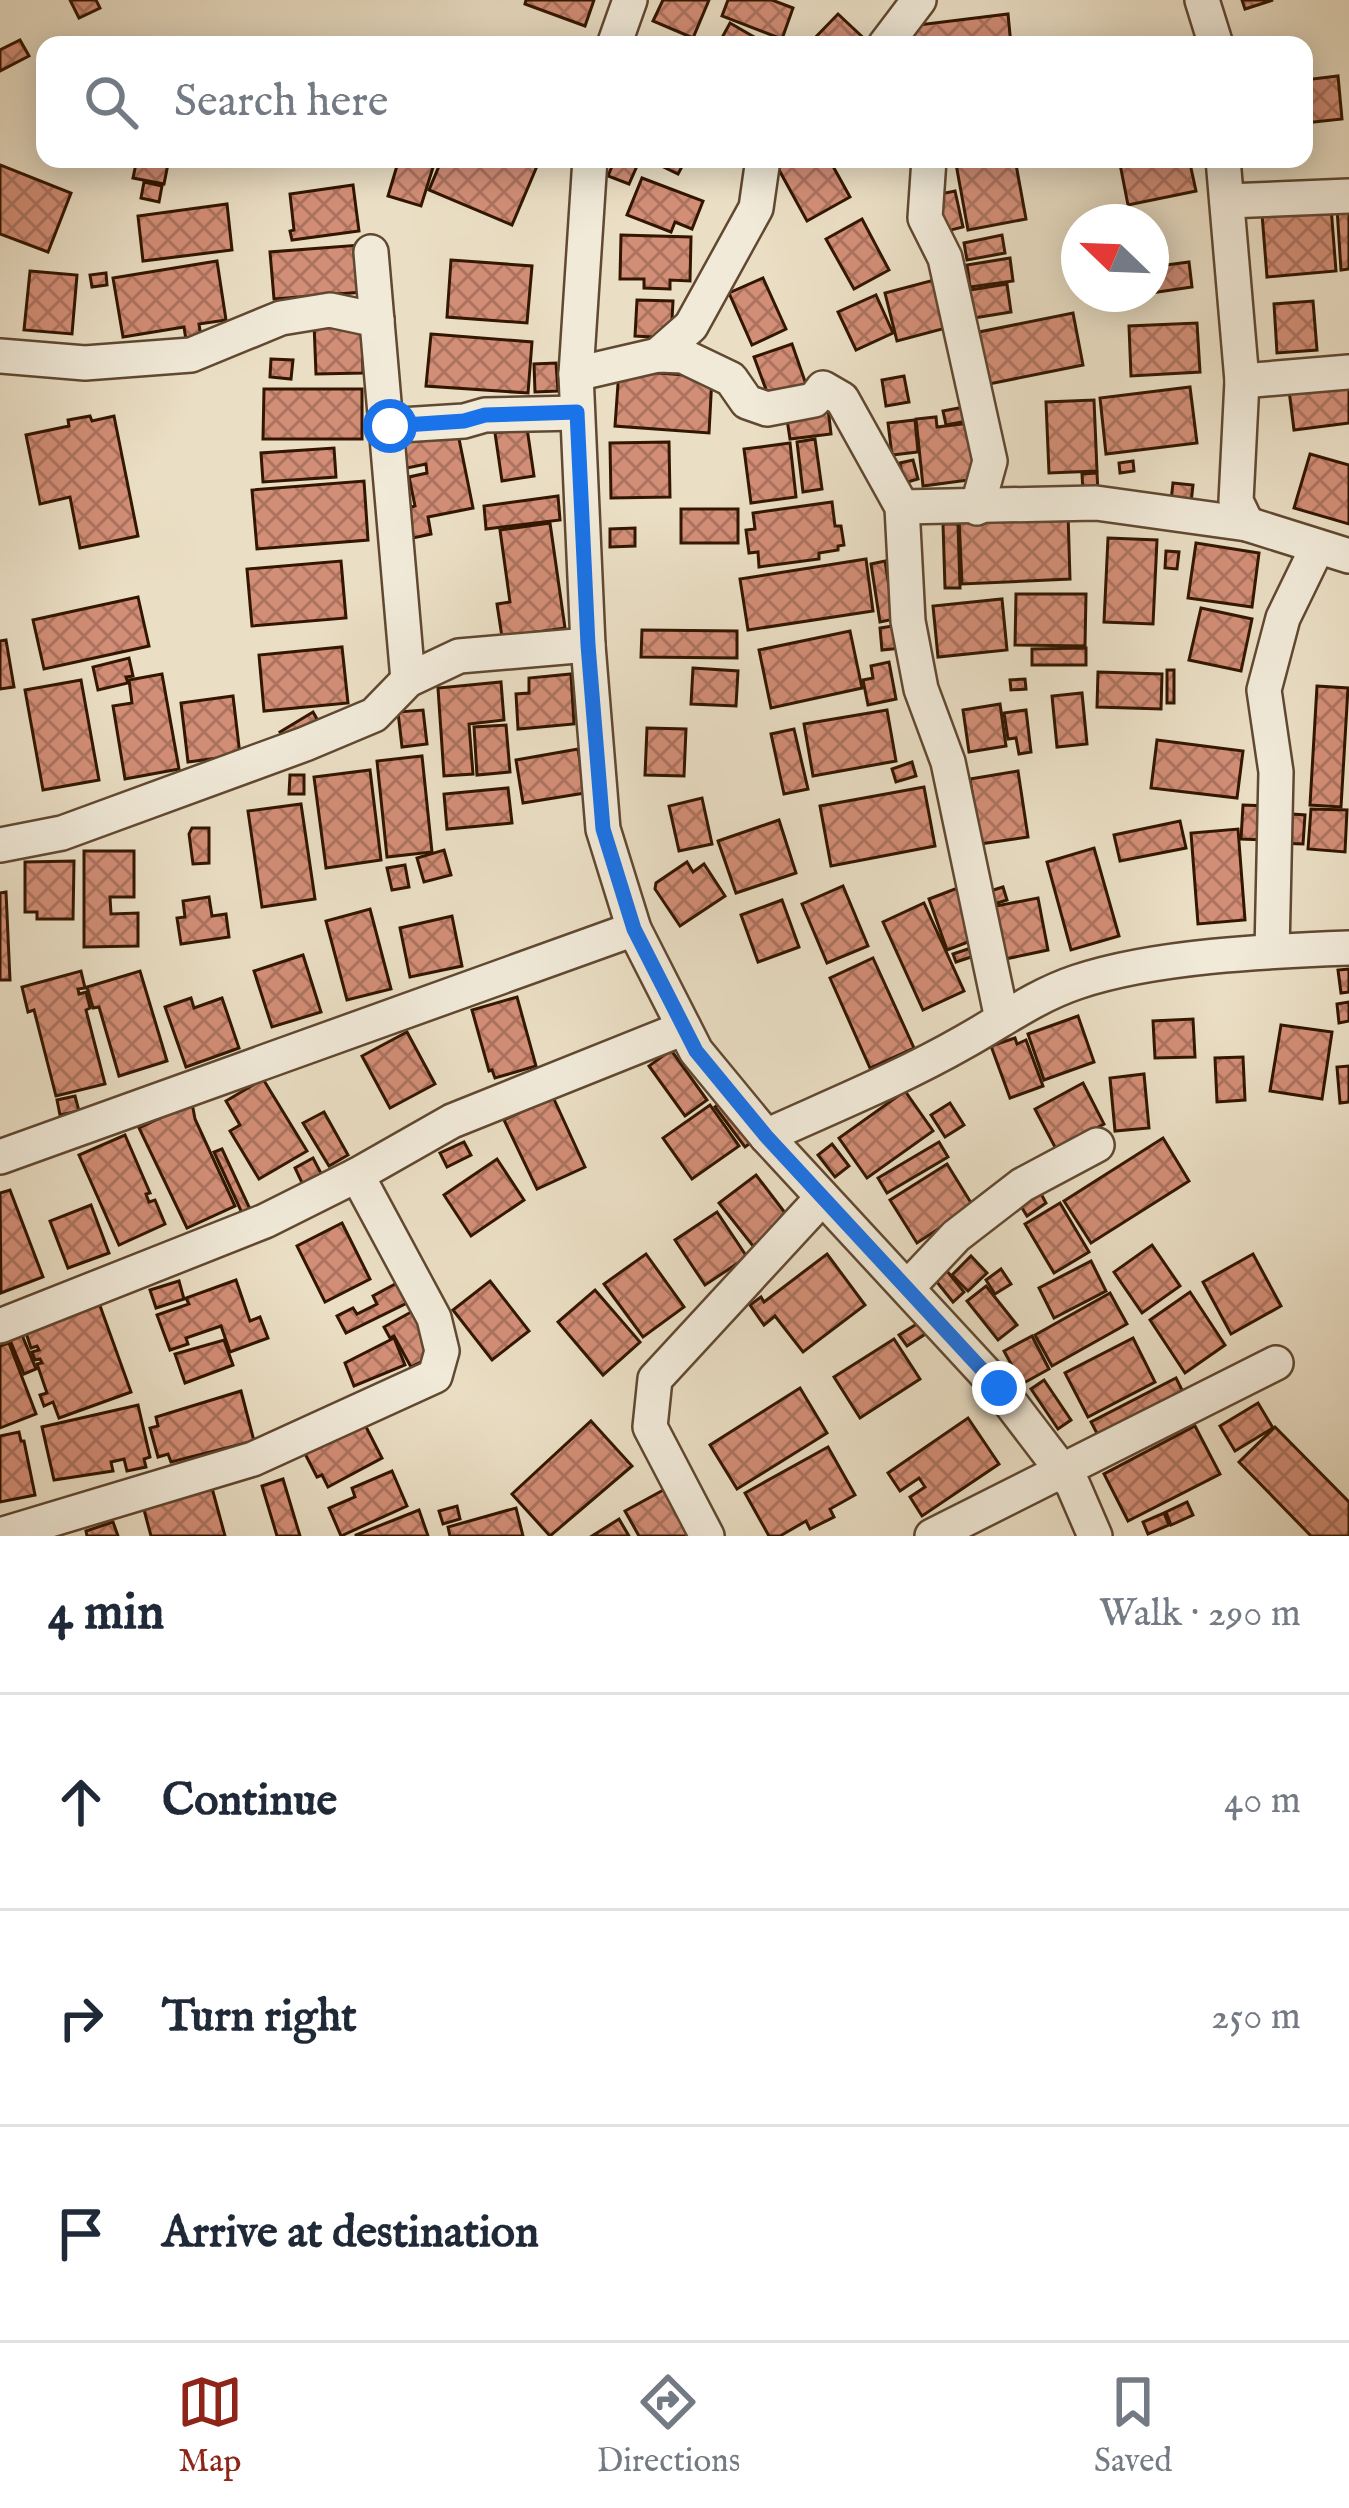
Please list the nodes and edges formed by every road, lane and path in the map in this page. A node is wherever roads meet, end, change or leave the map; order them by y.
1 (630, 0) edge
2 (919, 0) edge
3 (1202, 0) edge
4 (617, 36) edge
5 (892, 36) edge
6 (1213, 36) edge
7 (589, 168) edge
8 (756, 168) edge
9 (930, 168) edge
10 (1224, 168) edge
11 (1349, 196) edge
12 (1227, 201) junction
13 (371, 252) dead end
14 (377, 320) junction
15 (658, 355) junction
16 (0, 356) edge
17 (1349, 372) edge
18 (576, 374) junction
19 (1242, 381) junction
20 (577, 412) junction
21 (386, 426) junction
22 (902, 507) junction
23 (976, 508) junction
24 (1247, 524) junction
25 (1333, 552) edge
26 (588, 645) junction
27 (408, 680) junction
28 (0, 845) edge
29 (634, 929) junction
30 (1349, 948) edge
31 (1272, 951) junction
32 (1002, 1019) junction
33 (684, 1028) junction
34 (766, 1136) junction
35 (1097, 1145) dead end
36 (0, 1156) edge
37 (357, 1175) junction
38 (822, 1198) junction
39 (908, 1287) junction
40 (0, 1326) edge
41 (1276, 1363) dead end
42 (1060, 1468) junction
43 (0, 1535) edge
44 (707, 1536) edge
45 (932, 1536) edge
46 (1095, 1536) edge

1 - 4 street
2 - 5 street
3 - 6 street
7 - 18 street
8 - 15 street
9 - 23 street
10 - 12 street
11 - 12 street
12 - 19 street
13 - 14 street
14 - 16 street
14 - 21 street
15 - 18 street
15 - 22 street
17 - 19 street
18 - 20 street
19 - 24 street
20 - 21 street
20 - 26 street
21 - 27 street
22 - 23 street
22 - 32 street
23 - 24 street
24 - 25 street
25 - 31 street
26 - 27 street
26 - 29 street
27 - 28 street
29 - 33 street
29 - 36 street
30 - 31 street
31 - 32 street
32 - 34 street
33 - 34 street
33 - 37 street
34 - 38 street
35 - 39 street
37 - 40 street
37 - 43 street
38 - 39 street
38 - 44 street
39 - 42 street
41 - 42 street
42 - 45 street
42 - 46 street

